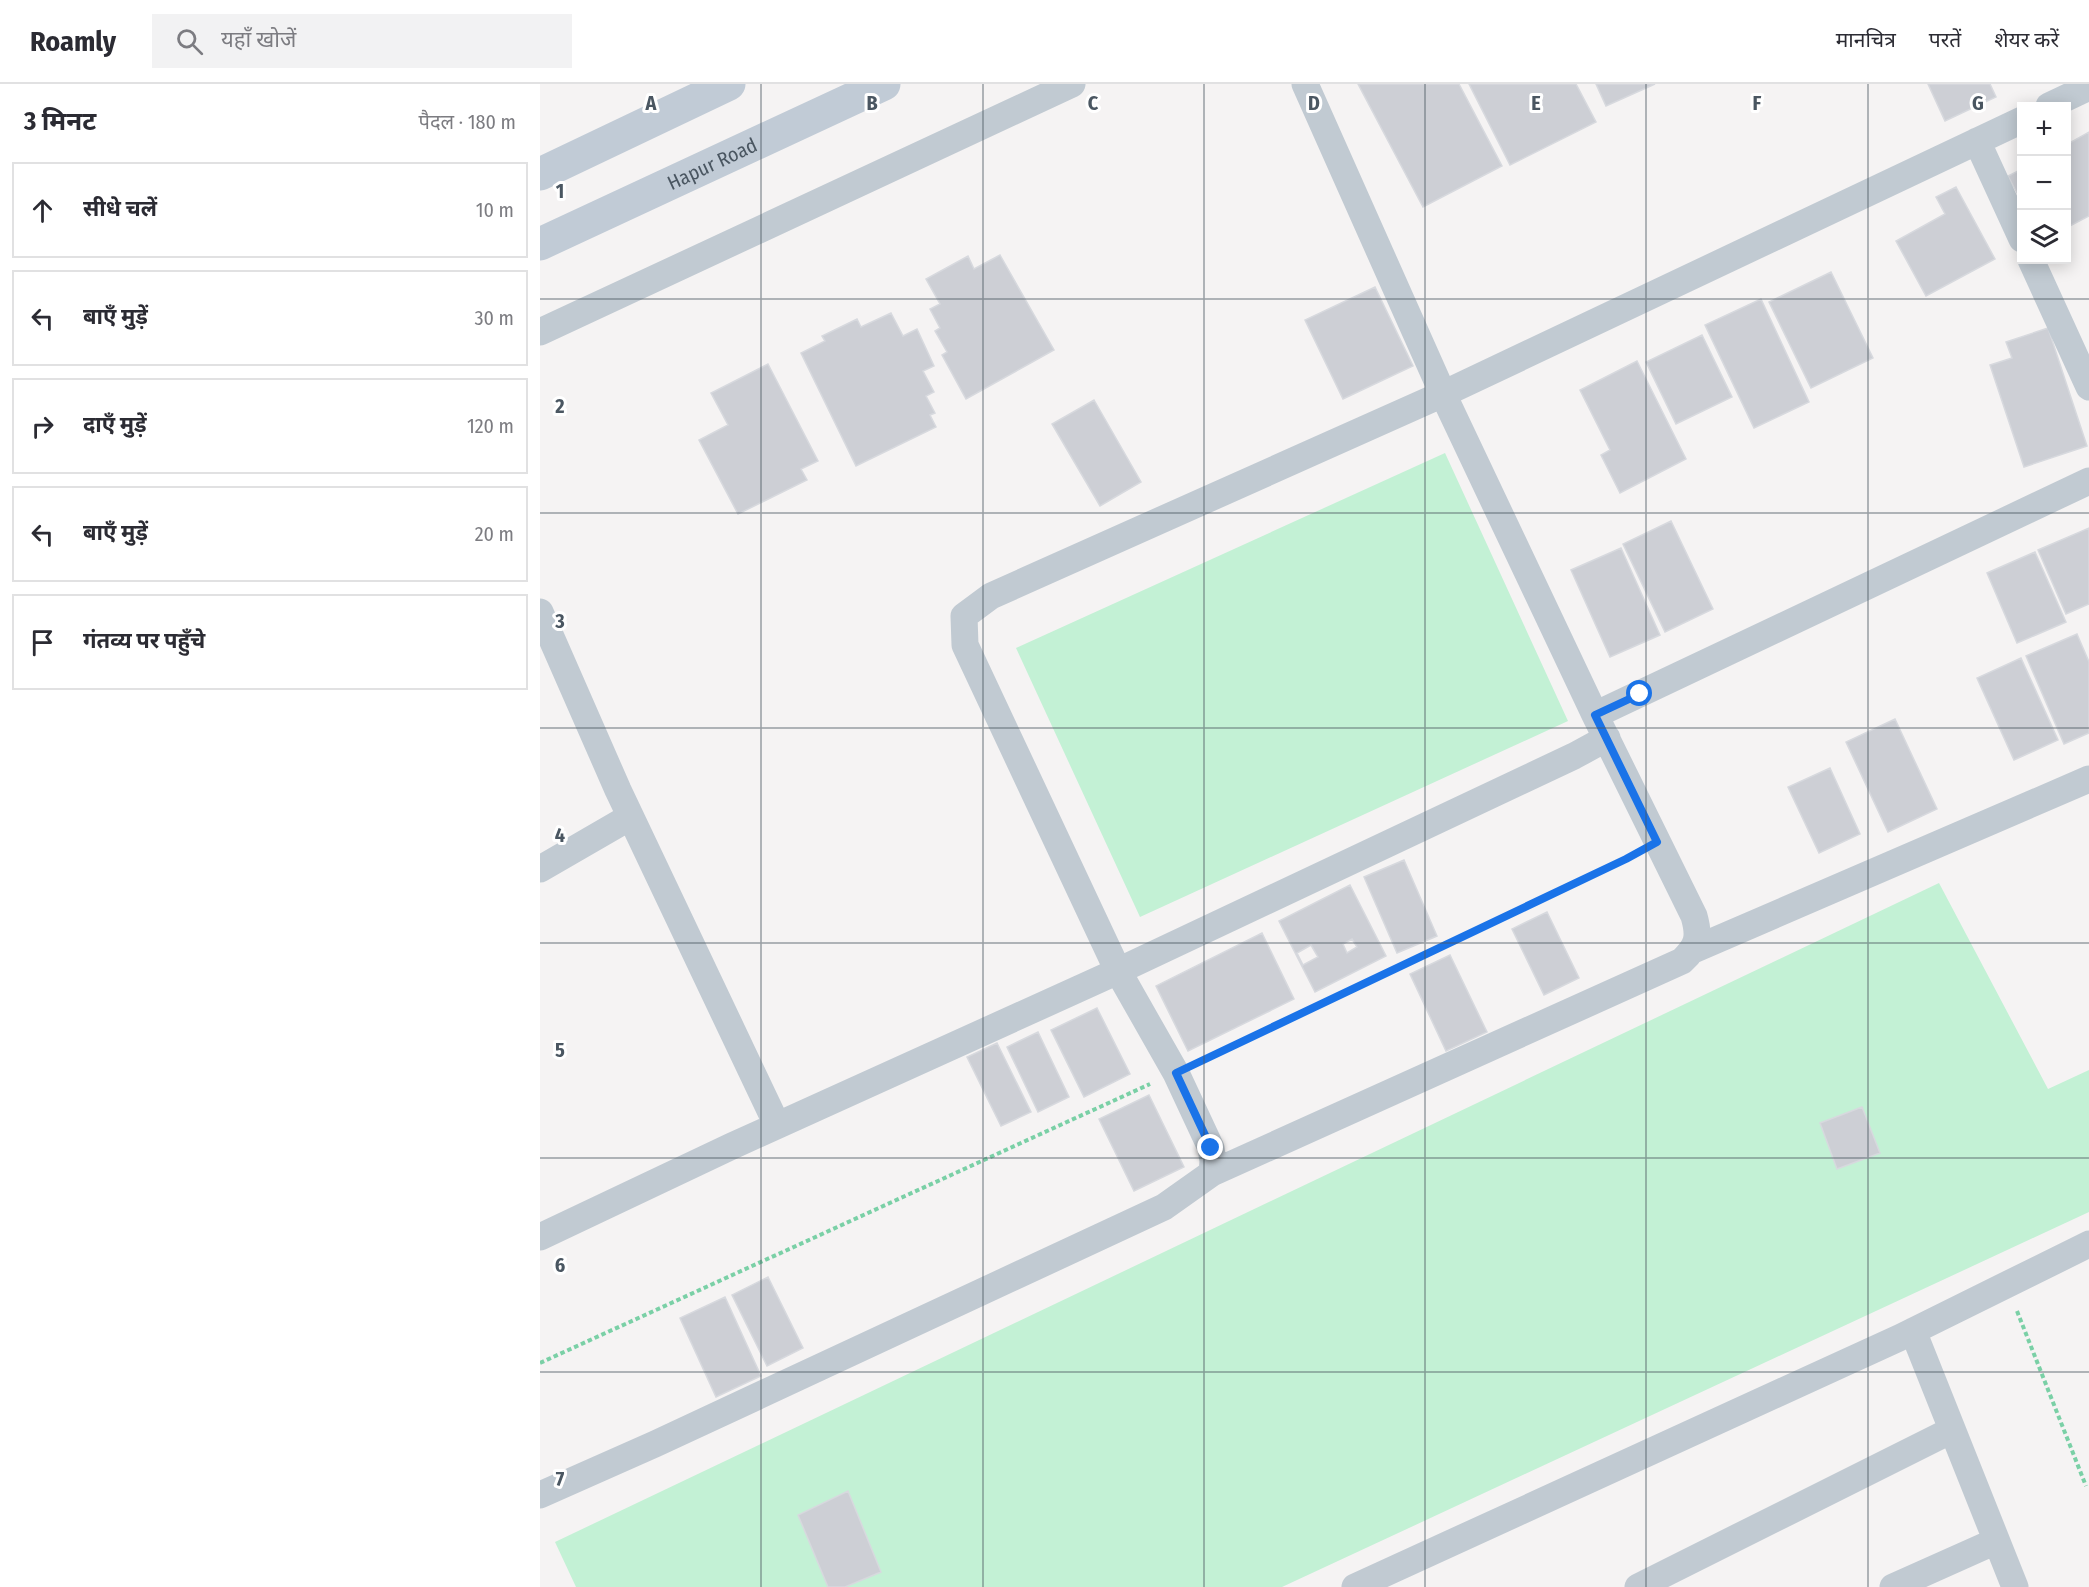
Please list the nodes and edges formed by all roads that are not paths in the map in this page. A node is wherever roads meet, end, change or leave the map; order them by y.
1 (729, 84) edge
2 (884, 84) edge
3 (1072, 84) edge
4 (1305, 84) edge
5 (2089, 87) edge
6 (2057, 102) edge
7 (2017, 122) edge
8 (1977, 141) junction
9 (540, 174) edge
10 (2017, 227) edge
11 (540, 244) edge
12 (2033, 264) edge
13 (540, 332) edge
14 (2089, 387) edge
15 (1443, 394) junction
16 (2089, 481) edge
17 (540, 612) edge
18 (1601, 727) junction
19 (2089, 779) edge
20 (630, 817) junction
21 (540, 868) edge
22 (1693, 950) junction
23 (1118, 971) junction
24 (777, 1125) junction
25 (1212, 1173) junction
26 (540, 1238) edge
27 (2089, 1244) edge
28 (1913, 1330) junction
29 (1952, 1430) junction
30 (540, 1495) edge
31 (1996, 1541) junction
32 (1401, 1577) edge
33 (1355, 1587) edge
34 (1638, 1587) edge
35 (1893, 1587) edge
36 (2015, 1587) edge

1 - 9 main road
2 - 11 main road, Hapur Road
3 - 13 street
4 - 15 street
5 - 6 street
7 - 8 street
8 - 10 street
8 - 15 street
12 - 14 street
15 - 18 street
15 - 23 street
16 - 18 street
17 - 20 street
18 - 22 street
18 - 23 street
19 - 22 street
20 - 21 street
20 - 24 street
22 - 25 street
23 - 24 street
23 - 25 street
24 - 26 street
25 - 30 street
27 - 28 street
28 - 29 street
28 - 32 street
29 - 31 street
29 - 34 street
31 - 35 street
31 - 36 street
32 - 33 street

